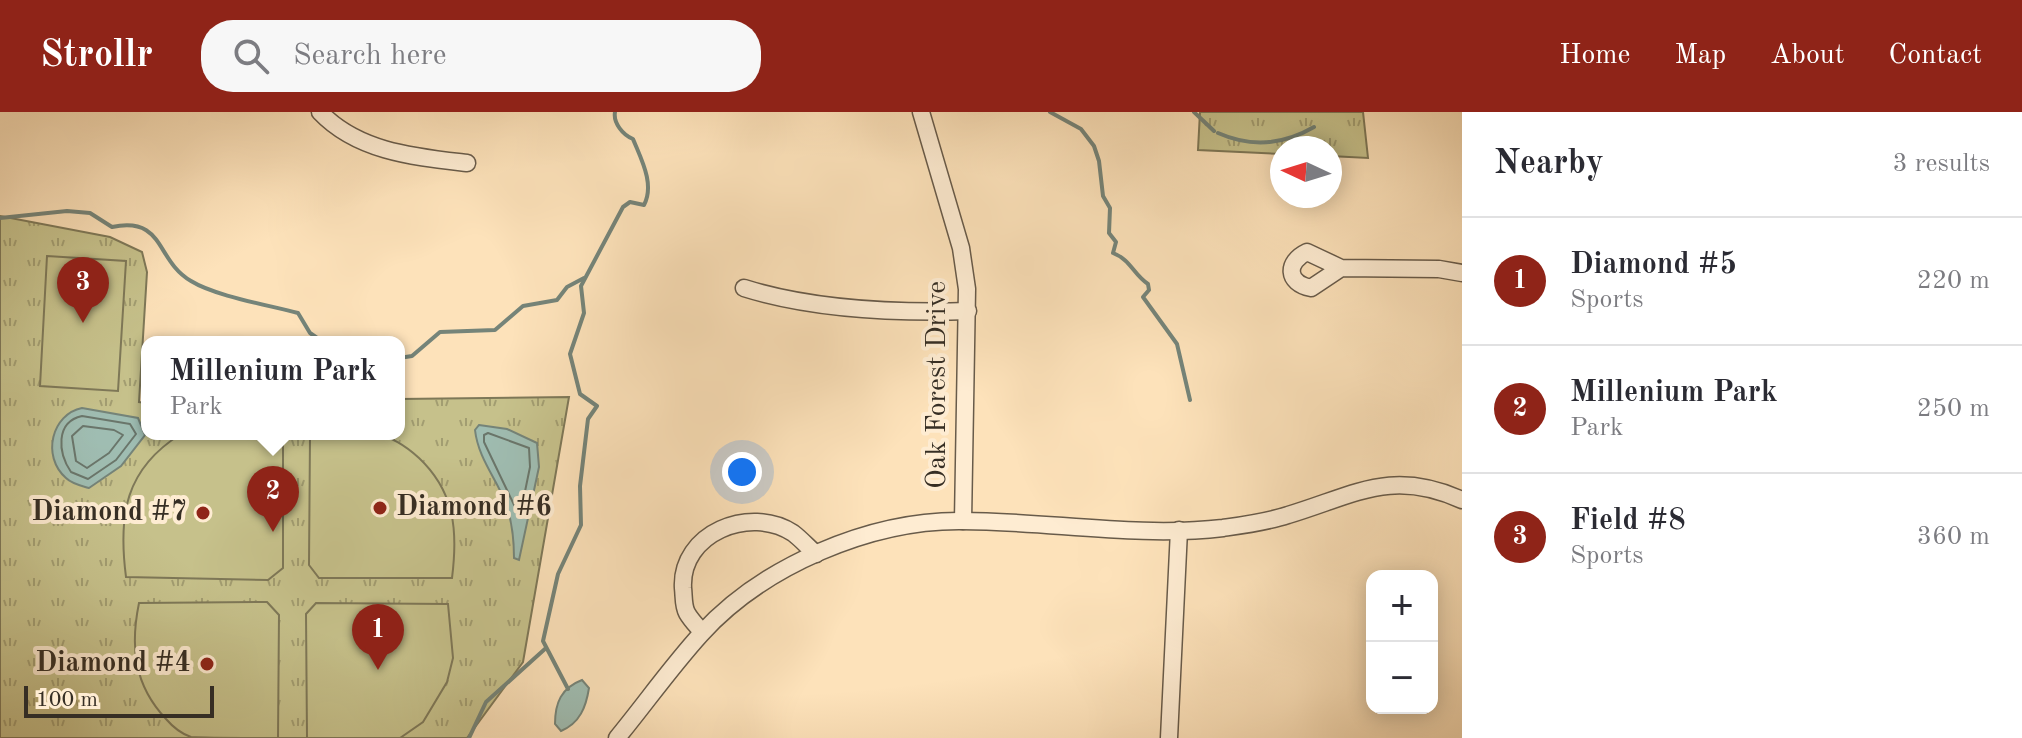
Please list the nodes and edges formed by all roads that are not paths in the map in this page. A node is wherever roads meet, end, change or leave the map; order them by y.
1 (320, 112) edge
2 (921, 112) edge
3 (467, 163) dead end
4 (1341, 268) dead end
5 (1462, 273) edge
6 (744, 288) dead end
7 (968, 311) junction
8 (1462, 500) edge
9 (963, 521) junction
10 (1179, 530) junction
11 (816, 554) junction
12 (702, 632) junction
13 (617, 738) edge
14 (1169, 738) edge

1 - 3 street
2 - 7 street, Oak Forest Drive
4 - 5 street
6 - 7 street
7 - 9 street, Oak Forest Drive
8 - 10 street
9 - 10 street
9 - 11 street
10 - 14 street
11 - 12 street
11 - 12 street
12 - 13 street

